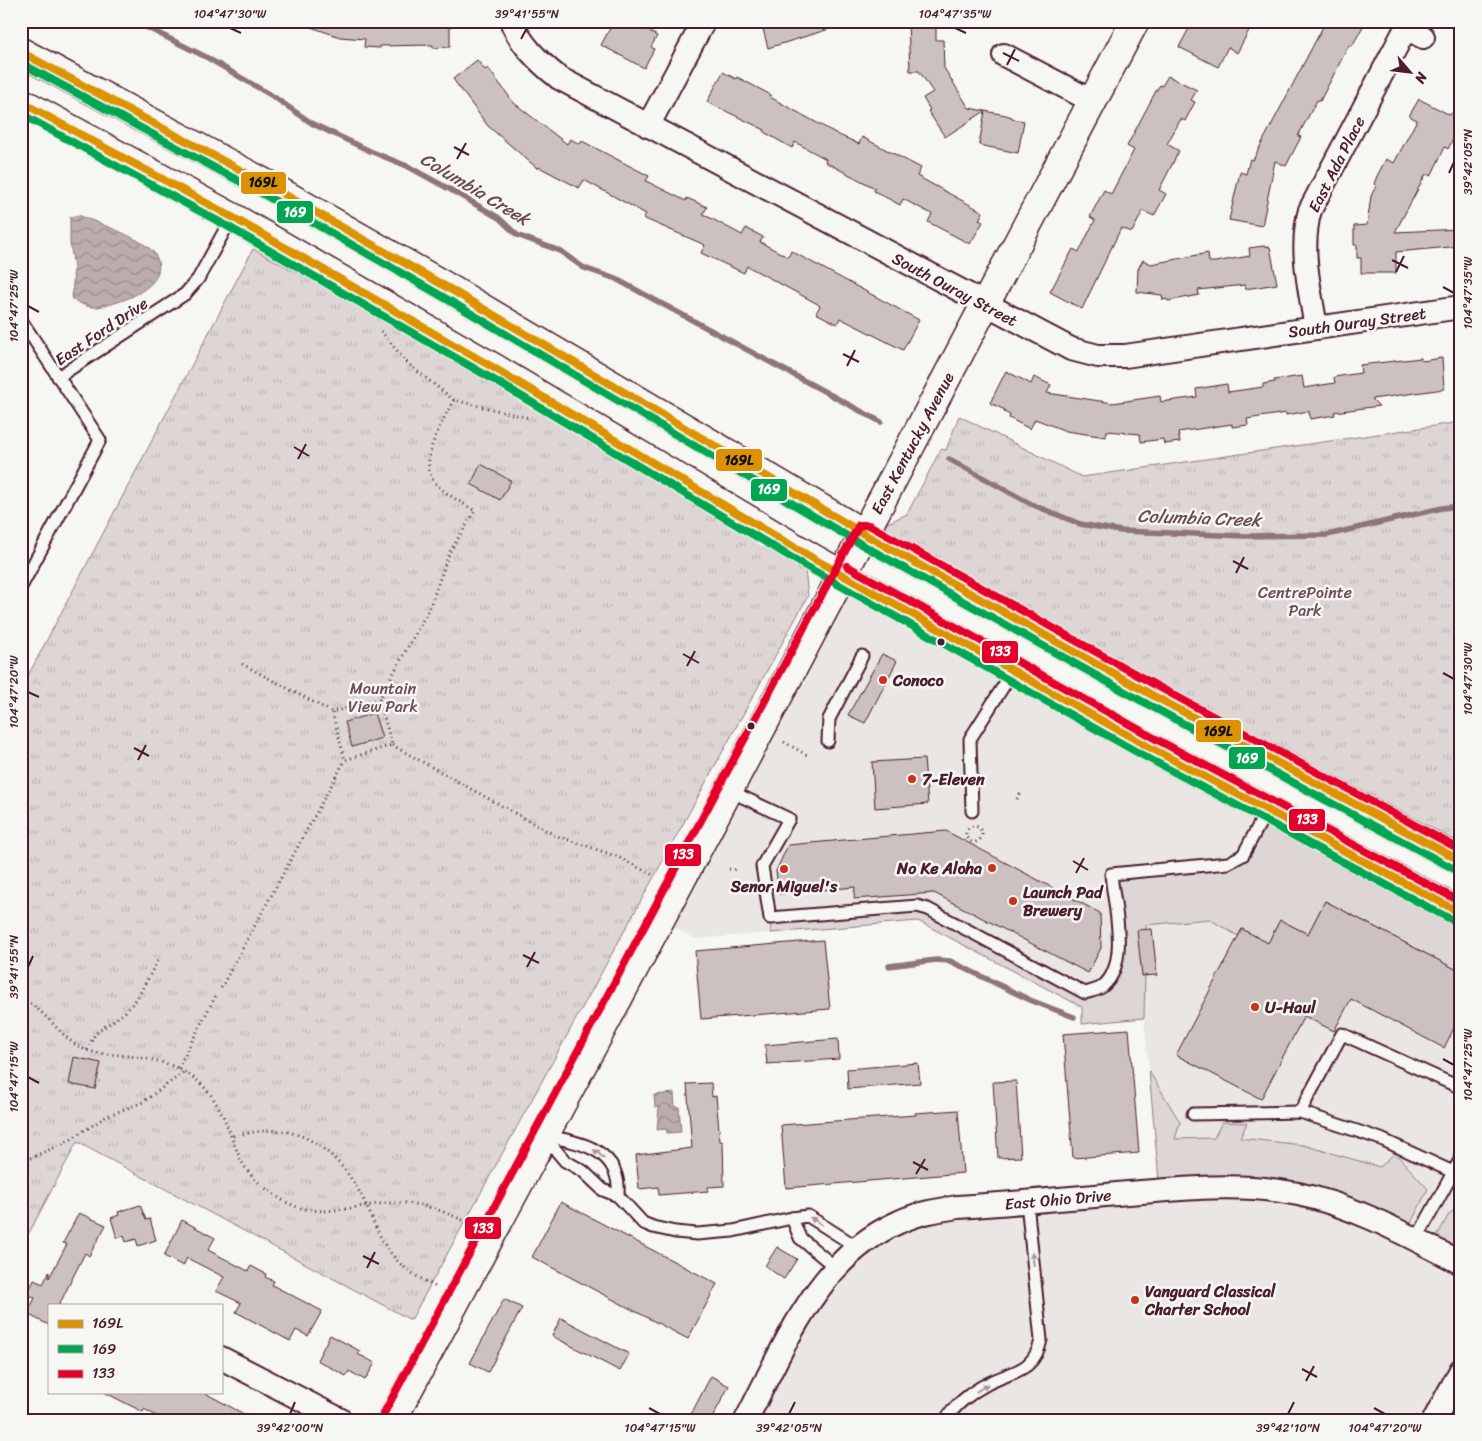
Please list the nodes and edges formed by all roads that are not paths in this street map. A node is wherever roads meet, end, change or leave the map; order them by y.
1 (511, 21) edge
2 (704, 21) edge
3 (1135, 21) edge
4 (1423, 37) dead end
5 (21, 52) edge
6 (1004, 55) dead end
7 (1092, 101) junction
8 (21, 102) edge
9 (648, 126) junction
10 (232, 217) junction
11 (985, 305) junction
12 (1461, 307) edge
13 (21, 320) edge
14 (1316, 328) junction
15 (58, 377) junction
16 (864, 534) junction
17 (842, 575) junction
18 (21, 587) edge
19 (862, 656) dead end
20 (1013, 671) junction
21 (828, 741) dead end
22 (728, 790) junction
23 (1267, 810) junction
24 (972, 811) dead end
25 (1461, 861) edge
26 (1461, 913) edge
27 (1461, 1088) edge
28 (1300, 1112) junction
29 (1193, 1114) dead end
30 (544, 1136) junction
31 (1461, 1158) edge
32 (1453, 1172) junction
33 (618, 1196) junction
34 (1027, 1202) junction
35 (792, 1218) junction
36 (1416, 1240) junction
37 (858, 1247) junction
38 (1461, 1264) edge
39 (835, 1267) junction
40 (222, 1359) edge
41 (1461, 1370) edge
42 (341, 1420) edge
43 (392, 1420) edge
44 (746, 1420) edge
45 (946, 1420) edge
46 (1434, 1420) edge

1 - 9 street, South Ouray Street
2 - 9 street
3 - 7 main road, East Kentucky Avenue
4 - 14 street, East Ada Place
5 - 16 main road
6 - 7 street
7 - 11 main road, East Kentucky Avenue
8 - 10 main road
9 - 11 street, South Ouray Street
10 - 15 lane, East Ford Drive
10 - 17 main road
11 - 14 street, South Ouray Street
11 - 16 main road, East Kentucky Avenue
12 - 14 street, South Ouray Street
13 - 15 lane
15 - 18 lane, East Ford Drive
16 - 17 main road, East Kentucky Avenue
16 - 25 main road
17 - 20 main road
17 - 22 main road, East Kentucky Avenue
19 - 21 lane
20 - 23 main road
20 - 24 lane
22 - 23 lane
22 - 30 main road, East Kentucky Avenue
23 - 26 main road
27 - 28 lane
28 - 29 lane
28 - 32 lane
30 - 33 lane
33 -> 30 lane
30 - 43 main road, East Kentucky Avenue
31 - 32 lane
32 - 36 lane
33 - 35 lane
34 - 36 street, East Ohio Drive
34 - 37 street, East Ohio Drive
45 -> 34 lane
37 -> 35 lane
35 - 39 lane
36 - 38 street, East Ohio Drive
37 - 39 street, East Ohio Drive
39 - 44 street, East Ohio Drive
40 - 42 street
41 - 46 street

